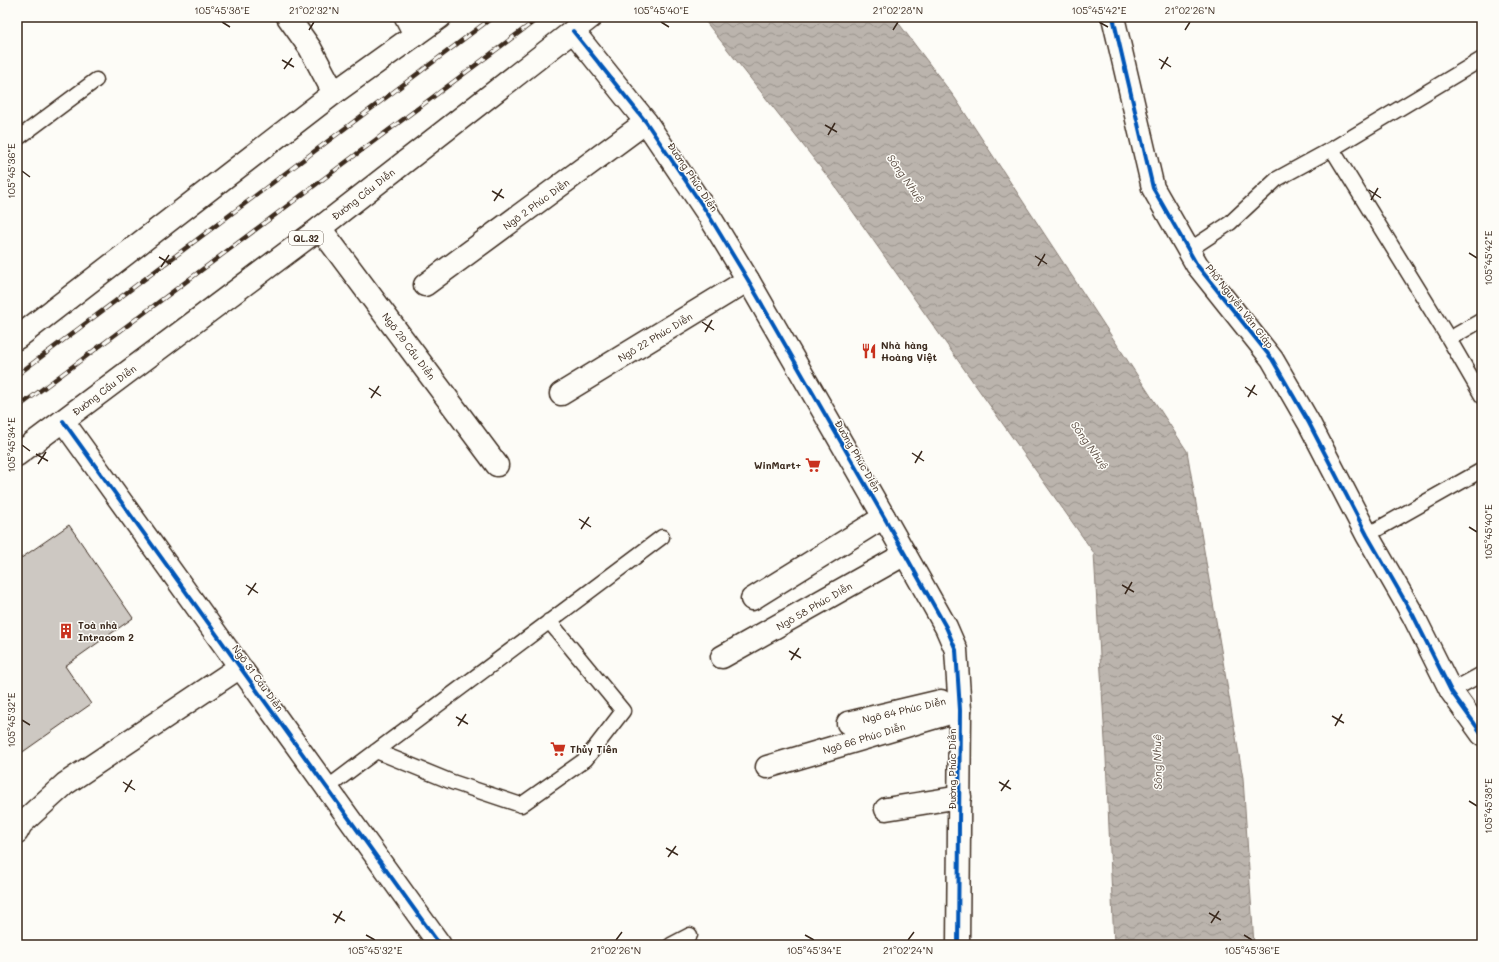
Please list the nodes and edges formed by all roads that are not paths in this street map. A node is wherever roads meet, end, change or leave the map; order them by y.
1 (288, 17) edge
2 (440, 17) edge
3 (591, 17) edge
4 (1113, 17) edge
5 (410, 26) edge
6 (573, 31) junction
7 (1482, 59) edge
8 (96, 80) dead end
9 (334, 93) junction
10 (646, 122) junction
11 (17, 139) edge
12 (1332, 149) junction
13 (320, 228) junction
14 (1189, 250) junction
15 (748, 280) junction
16 (425, 285) dead end
17 (1482, 320) edge
18 (17, 338) edge
19 (1449, 339) junction
20 (561, 394) dead end
21 (1482, 396) edge
22 (63, 421) junction
23 (17, 455) edge
24 (497, 465) dead end
25 (1482, 470) edge
26 (884, 517) junction
27 (1367, 535) junction
28 (662, 537) dead end
29 (905, 554) junction
30 (752, 600) dead end
31 (549, 621) junction
32 (722, 657) dead end
33 (240, 667) junction
34 (1482, 674) edge
35 (1451, 691) junction
36 (960, 703) junction
37 (848, 723) dead end
38 (1482, 734) edge
39 (376, 751) junction
40 (767, 767) dead end
41 (327, 788) junction
42 (960, 792) junction
43 (887, 804) dead end
44 (17, 832) edge
45 (690, 935) dead end
46 (440, 945) edge
47 (671, 945) edge
48 (958, 945) edge

1 - 9 main road
2 - 5 main road
3 - 6 main road, Đường Cầu Diễn / QL.32
4 - 14 main road, Phố Nguyễn Văn Giáp
5 - 9 main road
6 - 10 main road, Đường Phúc Diễn
6 - 13 main road, Đường Cầu Diễn / QL.32
7 - 12 lane
8 - 11 lane
9 - 18 main road
10 - 15 main road, Đường Phúc Diễn
10 - 16 main road, Ngõ 2 Phúc Diễn
12 - 14 lane
12 - 19 lane
13 - 22 main road, Đường Cầu Diễn / QL.32
13 - 24 main road, Ngõ 29 Cầu Diễn
14 - 27 main road, Phố Nguyễn Văn Giáp
15 - 20 main road, Ngõ 22 Phúc Diễn
15 - 26 main road, Đường Phúc Diễn
17 - 19 lane
19 - 21 lane
22 - 23 main road, Đường Cầu Diễn / QL.32
22 - 33 main road, Ngõ 31 Cầu Diễn
25 - 27 lane
26 - 29 main road, Đường Phúc Diễn
26 - 30 main road
27 - 35 main road, Phố Nguyễn Văn Giáp
28 - 31 lane
29 - 32 main road, Ngõ 58 Phúc Diễn
29 - 36 main road, Đường Phúc Diễn
31 - 39 lane
31 - 39 lane
33 - 41 main road, Ngõ 31 Cầu Diễn
33 - 44 main road
34 - 35 lane
35 - 38 main road, Phố Nguyễn Văn Giáp
36 - 37 main road, Ngõ 64 Phúc Diễn
36 - 40 main road, Ngõ 66 Phúc Diễn
36 - 42 main road, Đường Phúc Diễn
39 - 41 lane
41 - 46 main road, Ngõ 31 Cầu Diễn
42 - 43 main road
42 - 48 main road, Đường Phúc Diễn
45 - 47 lane

